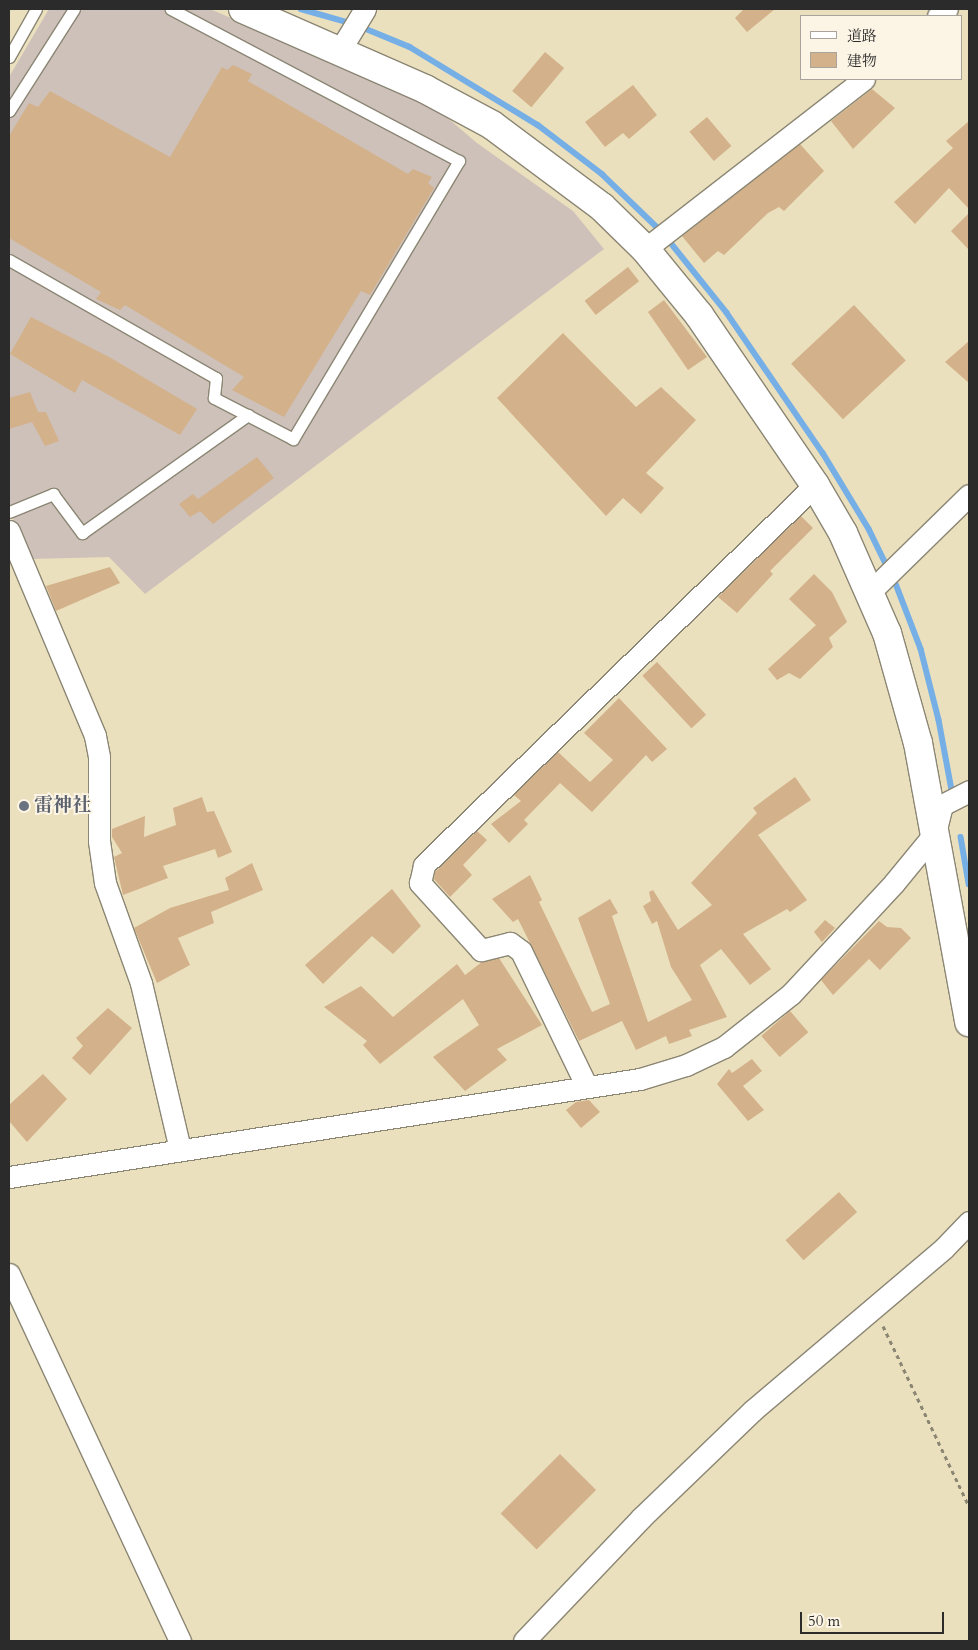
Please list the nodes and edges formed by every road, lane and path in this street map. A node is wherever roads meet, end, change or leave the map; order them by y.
1 (36, 9) edge
2 (74, 9) edge
3 (171, 9) edge
4 (243, 9) edge
5 (354, 27) edge
6 (9, 57) edge
7 (863, 80) edge
8 (9, 110) edge
9 (657, 240) junction
10 (9, 260) edge
11 (248, 415) junction
12 (815, 485) junction
13 (969, 496) edge
14 (9, 512) edge
15 (9, 530) edge
16 (884, 579) junction
17 (969, 791) edge
18 (936, 833) junction
19 (969, 1022) edge
20 (587, 1087) junction
21 (180, 1149) junction
22 (9, 1177) edge
23 (969, 1222) edge
24 (9, 1274) edge
25 (872, 1306) junction
26 (969, 1506) edge
27 (180, 1641) edge
28 (524, 1641) edge

1 - 6 lane
2 - 8 lane
3 - 11 lane
4 - 5 street
5 - 9 street
7 - 9 street
9 - 12 street
10 - 11 lane
11 - 14 lane
12 - 16 street
12 - 20 street
13 - 16 street
15 - 21 street
16 - 18 street
17 - 18 street
18 - 19 street
18 - 20 street
20 - 21 street
21 - 22 street
23 - 25 street
24 - 27 street
25 - 26 path
25 - 28 street

